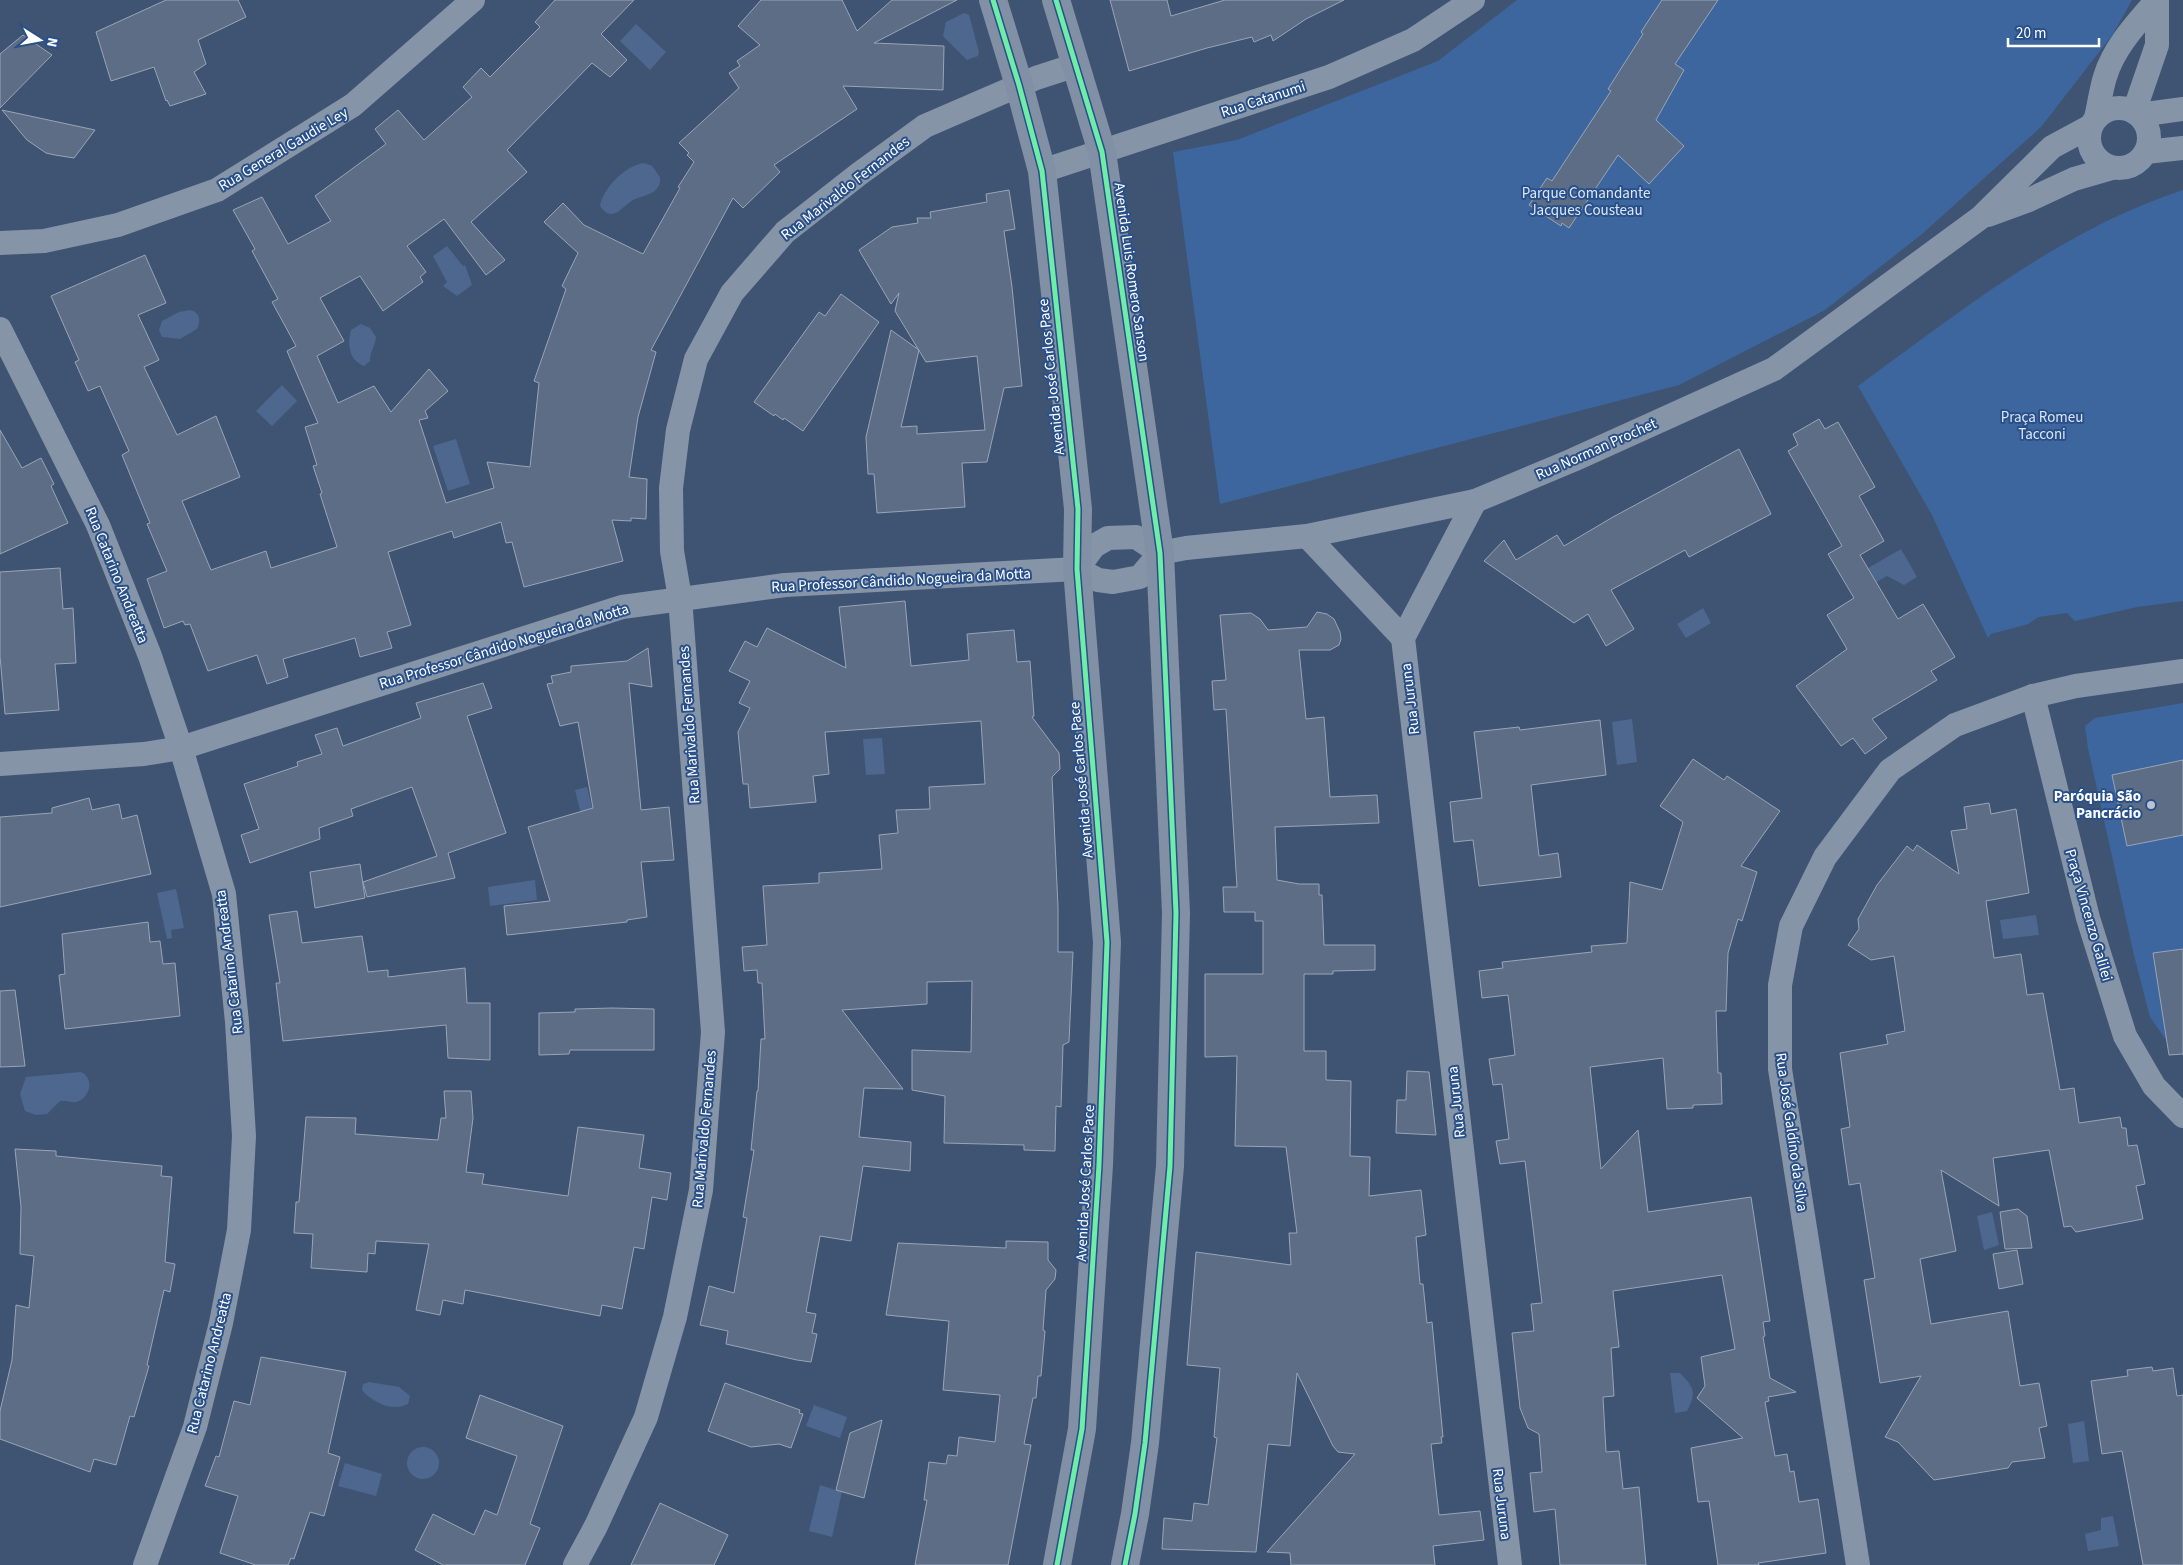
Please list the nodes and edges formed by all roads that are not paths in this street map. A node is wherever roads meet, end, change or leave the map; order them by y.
1 (473, 0) edge
2 (992, 0) edge
3 (1056, 0) edge
4 (1473, 0) edge
5 (1076, 65) junction
6 (1020, 85) junction
7 (2183, 109) edge
8 (2137, 114) junction
9 (2093, 122) junction
10 (2183, 148) edge
11 (1102, 152) junction
12 (2146, 152) junction
13 (2112, 168) junction
14 (1042, 172) junction
15 (1980, 218) junction
16 (0, 243) edge
17 (0, 329) edge
18 (1475, 501) junction
19 (1307, 536) junction
20 (1160, 553) junction
21 (1077, 569) junction
22 (680, 598) junction
23 (1403, 638) junction
24 (2183, 671) edge
25 (2033, 696) junction
26 (181, 748) junction
27 (0, 764) edge
28 (2183, 1116) edge
29 (145, 1565) edge
30 (575, 1565) edge
31 (1056, 1565) edge
32 (1125, 1565) edge
33 (1510, 1565) edge
34 (1858, 1565) edge

1 - 16 street, Rua General Gaudie Ley
2 - 6 main road, Avenida José Carlos Pace
3 - 5 main road, Avenida Luis Romero Sanson
4 - 11 street, Rua Catanumi
5 - 6 street, Rua Marivaldo Fernandes
5 - 11 main road, Avenida Luis Romero Sanson
6 - 14 main road, Avenida José Carlos Pace
6 - 22 street, Rua Marivaldo Fernandes
7 - 8 street
8 - 9 street
8 - 9 street
8 - 12 street
9 - 13 street
9 - 15 street, Rua Norman Prochet
10 - 12 street
11 - 14 street, Rua Catanumi
11 - 20 main road, Avenida Luis Romero Sanson
12 - 13 street
13 - 15 street, Rua Norman Prochet
14 - 21 main road, Avenida José Carlos Pace
15 - 18 street, Rua Norman Prochet
17 - 26 street, Rua Catarino Andreatta
18 - 19 street, Rua Norman Prochet
18 - 23 street
19 - 20 street, Rua Norman Prochet
19 - 23 street
20 - 21 street
20 - 21 street
20 - 32 main road
21 - 22 street, Rua Professor Cândido Nogueira da Motta
21 - 31 main road, Avenida José Carlos Pace
22 - 26 street, Rua Professor Cândido Nogueira da Motta
22 - 30 street, Rua Marivaldo Fernandes
23 - 33 street, Rua Juruna
24 - 25 street, Rua José Galdíno da Silva
25 - 28 street, Praça Vincenzo Galilei
25 - 34 street, Rua José Galdíno da Silva
26 - 27 street, Rua Professor Cândido Nogueira da Motta
26 - 29 street, Rua Catarino Andreatta

